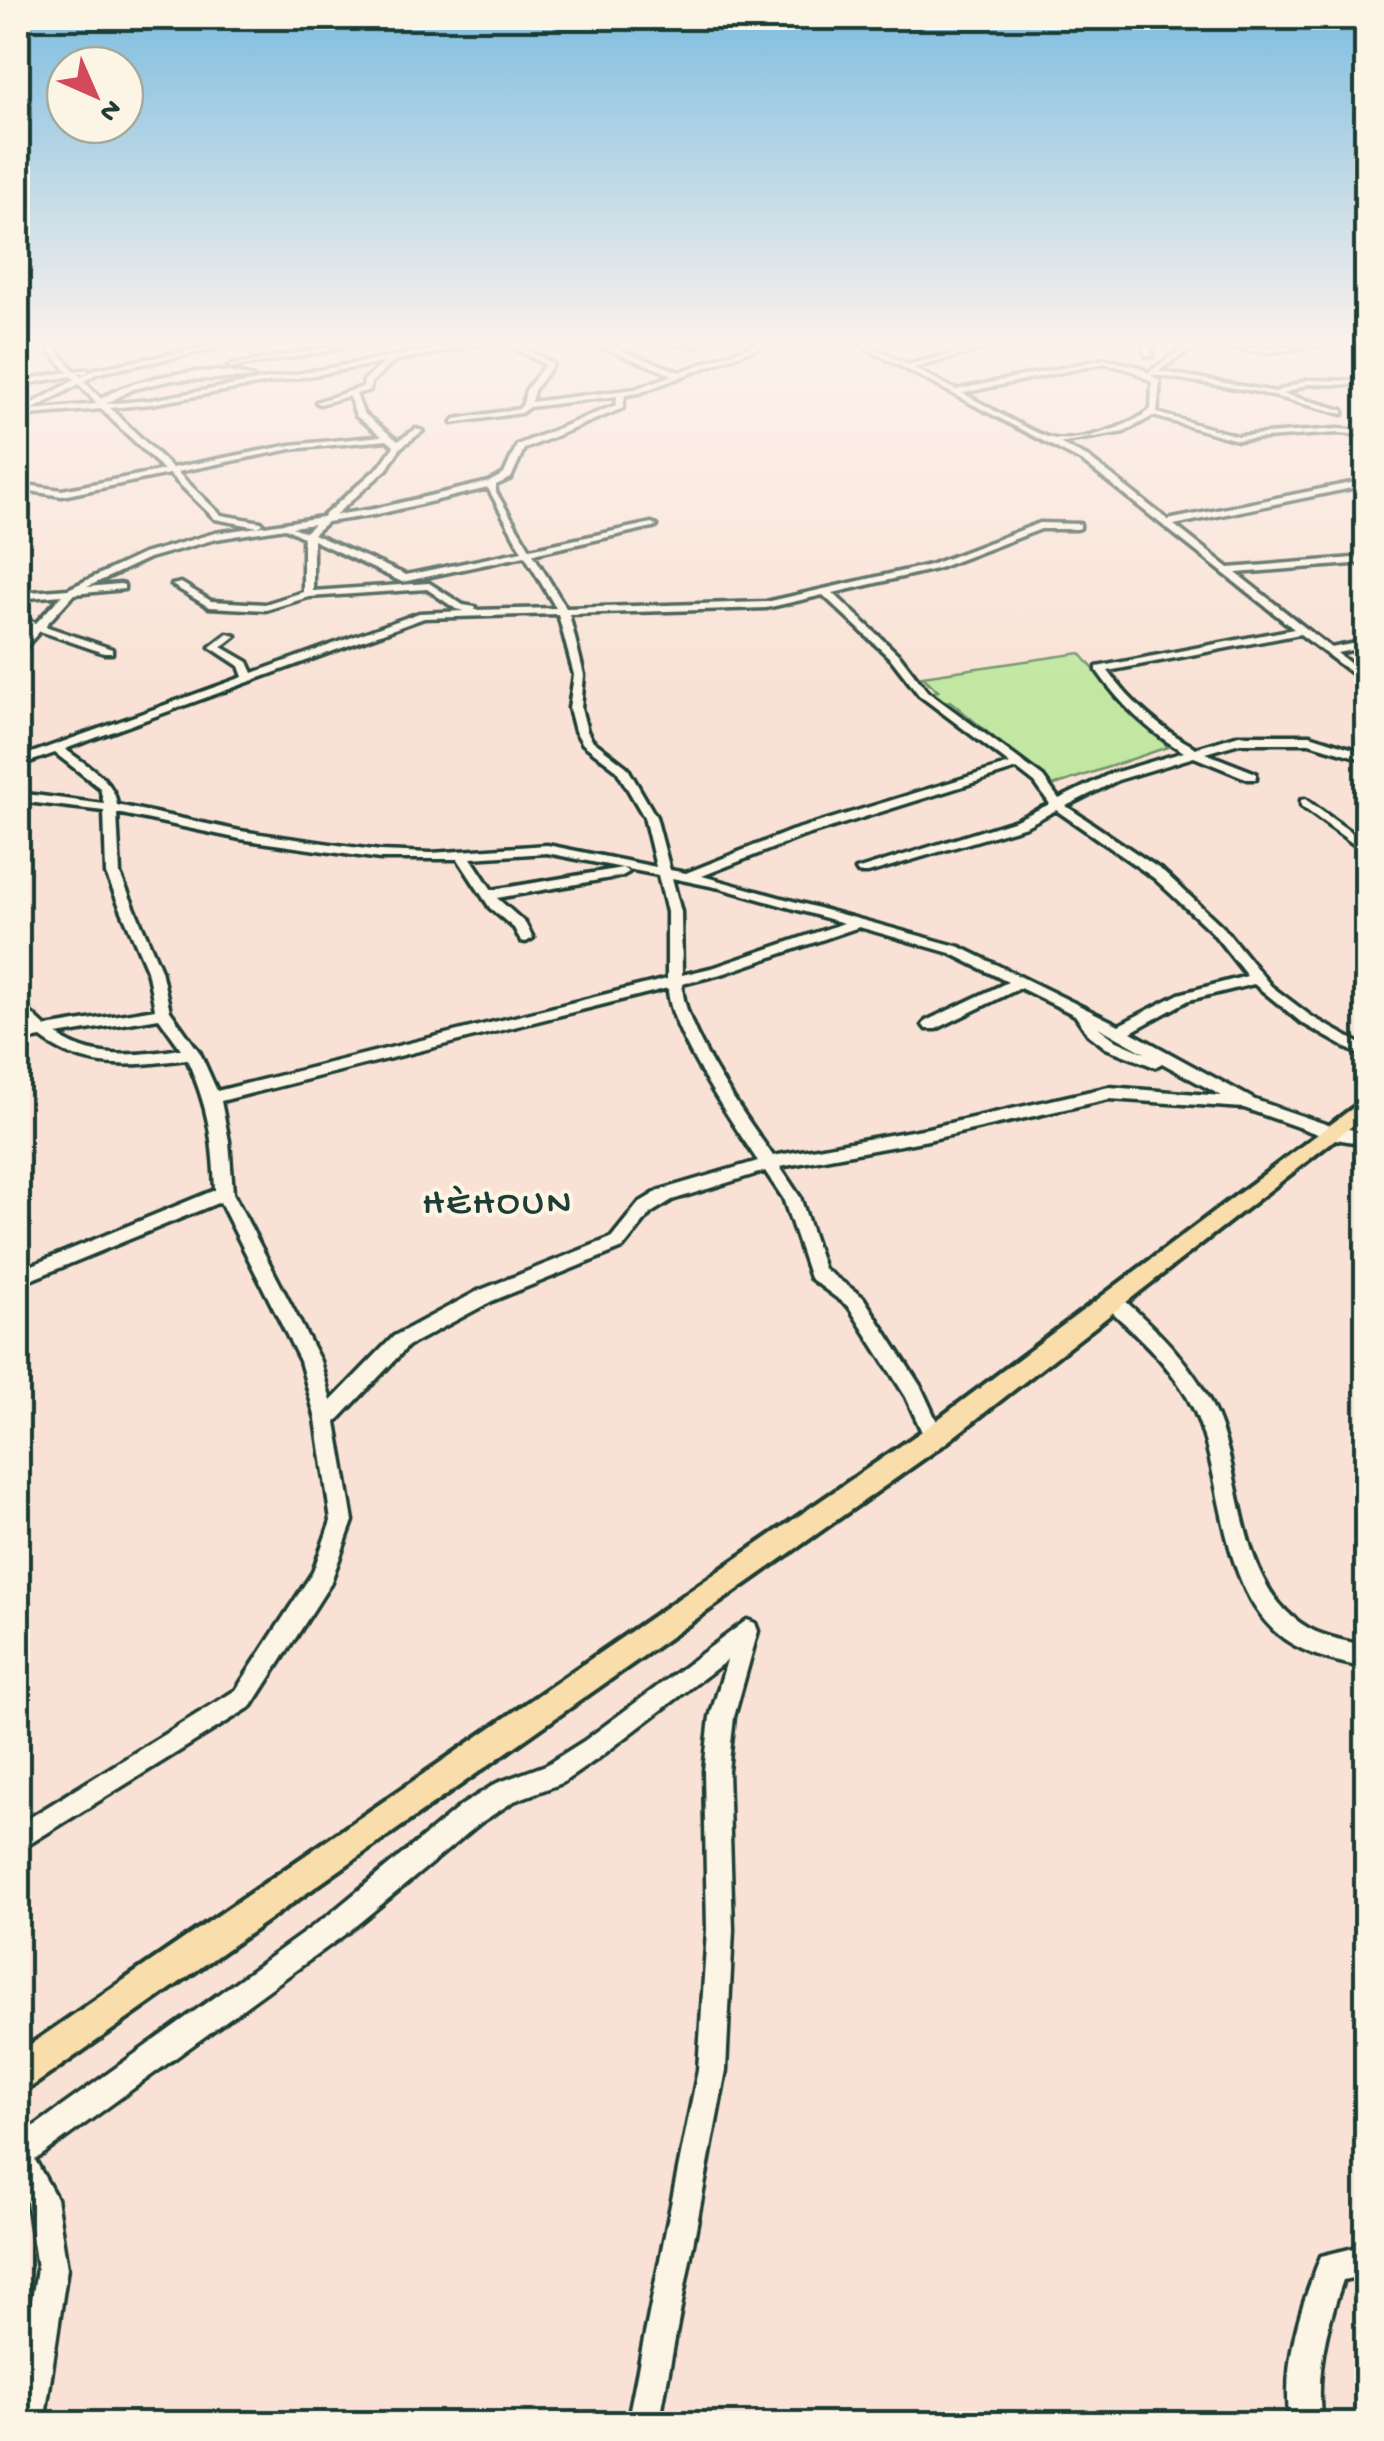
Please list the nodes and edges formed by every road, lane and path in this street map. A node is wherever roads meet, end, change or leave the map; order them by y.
1 (160, 458) edge
2 (229, 458) edge
3 (390, 458) edge
4 (515, 458) edge
5 (1078, 458) edge
6 (171, 468) junction
7 (1366, 482) edge
8 (492, 484) junction
9 (18, 487) edge
10 (218, 517) junction
11 (320, 520) junction
12 (1164, 524) junction
13 (274, 526) junction
14 (652, 526) dead end
15 (1077, 526) dead end
16 (308, 534) junction
17 (214, 536) junction
18 (525, 555) junction
19 (1366, 560) edge
20 (1228, 571) junction
21 (404, 578) junction
22 (177, 585) dead end
23 (120, 588) dead end
24 (72, 590) junction
25 (363, 592) junction
26 (826, 592) junction
27 (308, 594) junction
28 (18, 596) edge
29 (473, 609) dead end
30 (562, 612) junction
31 (18, 620) edge
32 (40, 624) junction
33 (1299, 631) junction
34 (231, 636) dead end
35 (1366, 644) edge
36 (18, 649) edge
37 (108, 651) dead end
38 (1328, 652) junction
39 (249, 678) junction
40 (1366, 682) edge
41 (58, 750) junction
42 (1190, 753) junction
43 (1366, 757) edge
44 (20, 762) edge
45 (1019, 765) junction
46 (1252, 776) dead end
47 (18, 797) edge
48 (1305, 804) dead end
49 (1057, 805) junction
50 (112, 809) junction
51 (1366, 849) edge
52 (463, 856) junction
53 (637, 870) junction
54 (863, 870) dead end
55 (664, 872) junction
56 (688, 877) junction
57 (489, 895) junction
58 (856, 924) junction
59 (526, 938) dead end
60 (1255, 980) junction
61 (1022, 981) junction
62 (675, 982) junction
63 (18, 1009) edge
64 (163, 1012) junction
65 (1081, 1012) junction
66 (931, 1025) dead end
67 (1120, 1032) junction
68 (41, 1033) junction
69 (18, 1037) edge
70 (192, 1054) junction
71 (1366, 1054) edge
72 (1180, 1068) junction
73 (212, 1098) junction
74 (1249, 1104) junction
75 (1366, 1105) edge
76 (1329, 1132) junction
77 (1366, 1138) edge
78 (770, 1163) junction
79 (224, 1194) junction
80 (18, 1278) edge
81 (1114, 1302) junction
82 (326, 1419) junction
83 (934, 1437) junction
84 (1366, 1658) edge
85 (18, 1839) edge
86 (18, 2074) edge
87 (18, 2157) edge
88 (1366, 2260) edge
89 (28, 2424) edge
90 (642, 2424) edge
91 (1306, 2424) edge

1 - 6 street
2 - 6 street
3 - 11 street
4 - 8 street
5 - 12 street
6 - 9 street
6 - 10 street
7 - 12 street
8 - 11 street
8 - 18 street
10 - 13 street
10 - 17 street
11 - 13 street
11 - 16 street
12 - 20 street
13 - 16 street
13 - 17 street
14 - 18 street
15 - 26 street
16 - 21 street
16 - 27 street
17 - 24 street
18 - 21 street
18 - 30 street
19 - 20 street
20 - 33 street
21 - 25 street
22 - 27 street
23 - 24 street
24 - 28 street
24 - 32 street
25 - 27 street
25 - 29 street
26 - 30 street
26 - 45 street
30 - 39 street
30 - 55 street
31 - 32 street
32 - 36 street
32 - 37 street
33 - 38 street
33 - 42 street
34 - 39 street
35 - 38 street
38 - 40 street
39 - 41 street
41 - 44 street
41 - 50 street
42 - 43 street
42 - 46 street
42 - 49 street
45 - 49 street
45 - 56 street
47 - 50 street
48 - 51 street
49 - 54 street
49 - 60 street
50 - 52 street
50 - 64 street
52 - 53 street
52 - 57 street
53 - 55 street
53 - 57 street
55 - 56 street
55 - 62 street
56 - 58 street
57 - 59 street
58 - 61 street
58 - 62 street
60 - 67 street
60 - 71 street
61 - 65 street
61 - 66 street
62 - 73 street
62 - 78 street
63 - 68 street
64 - 68 street
64 - 70 street
65 - 67 street
65 - 72 street
67 - 72 street
68 - 69 street
68 - 70 street
70 - 73 street
72 - 74 street
73 - 79 street
74 - 76 street
74 - 78 street
75 - 76 main road
76 - 77 street
76 - 81 main road
78 - 82 street
78 - 83 street
79 - 80 street
79 - 82 street
81 - 83 main road
81 - 84 street
82 - 85 street
83 - 86 main road
87 - 89 street
87 - 90 street
88 - 91 street

